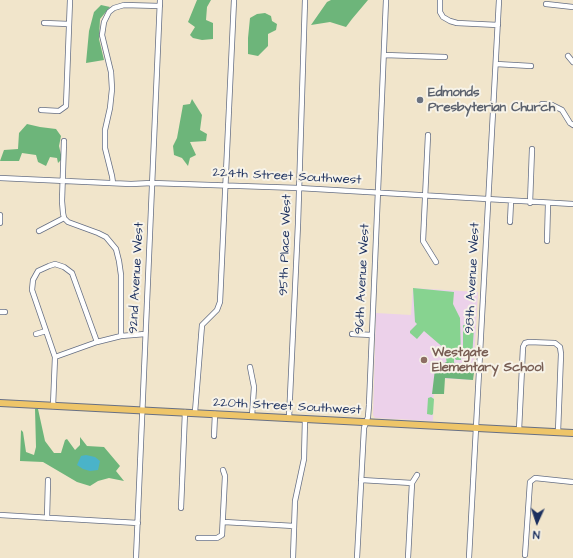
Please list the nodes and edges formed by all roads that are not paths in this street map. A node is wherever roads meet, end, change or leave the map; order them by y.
1 (70, 0) edge
2 (160, 0) edge
3 (234, 0) edge
4 (305, 0) edge
5 (386, 0) edge
6 (440, 0) edge
7 (500, 0) edge
8 (546, 4) dead end
9 (160, 6) junction
10 (573, 6) edge
11 (44, 23) dead end
12 (69, 24) junction
13 (498, 26) junction
14 (384, 55) junction
15 (568, 56) dead end
16 (445, 57) dead end
17 (573, 62) edge
18 (496, 64) junction
19 (531, 66) dead end
20 (542, 104) dead end
21 (41, 110) dead end
22 (573, 125) edge
23 (428, 135) dead end
24 (64, 141) dead end
25 (532, 149) dead end
26 (0, 178) edge
27 (62, 181) junction
28 (113, 183) junction
29 (152, 183) junction
30 (226, 185) junction
31 (299, 188) junction
32 (378, 192) junction
33 (425, 196) junction
34 (488, 200) junction
35 (512, 201) junction
36 (530, 202) junction
37 (548, 204) junction
38 (573, 204) edge
39 (0, 215) edge
40 (64, 218) junction
41 (510, 222) dead end
42 (0, 223) edge
43 (39, 231) dead end
44 (547, 241) dead end
45 (436, 262) dead end
46 (46, 331) junction
47 (36, 334) dead end
48 (145, 334) junction
49 (352, 334) dead end
50 (121, 336) junction
51 (372, 336) junction
52 (96, 342) junction
53 (55, 357) junction
54 (250, 367) dead end
55 (0, 403) edge
56 (53, 406) junction
57 (143, 410) junction
58 (185, 412) junction
59 (195, 412) junction
60 (215, 414) junction
61 (252, 416) junction
62 (289, 418) junction
63 (305, 419) junction
64 (366, 422) junction
65 (475, 428) junction
66 (519, 430) junction
67 (558, 432) junction
68 (573, 433) edge
69 (214, 436) dead end
70 (223, 470) dead end
71 (417, 475) dead end
72 (48, 480) dead end
73 (361, 480) junction
74 (412, 482) junction
75 (573, 482) edge
76 (181, 508) dead end
77 (0, 516) edge
78 (47, 518) junction
79 (138, 522) junction
80 (224, 522) junction
81 (294, 526) junction
82 (198, 538) dead end
83 (525, 555) dead end
84 (136, 558) edge
85 (293, 558) edge
86 (357, 558) edge
87 (408, 558) edge
88 (469, 558) edge

1 - 12 street
2 - 9 street, 92nd Avenue West
3 - 30 street
4 - 31 street, 95th Place West
5 - 14 street, 96th Avenue West
6 - 13 street
7 - 13 street, 98th Avenue West
8 - 10 street
9 - 28 street
9 - 29 street, 92nd Avenue West
11 - 12 street
12 - 21 street
13 - 18 street, 98th Avenue West
14 - 16 street
14 - 32 street, 96th Avenue West
15 - 17 street
18 - 19 street
18 - 34 street, 98th Avenue West
20 - 22 street
23 - 33 street
24 - 27 street
25 - 36 street
26 - 27 street, 224th Street Southwest
27 - 28 street, 224th Street Southwest
27 - 40 street
28 - 29 street, 224th Street Southwest
29 - 30 street, 224th Street Southwest
29 - 48 street, 92nd Avenue West
30 - 31 street, 224th Street Southwest
30 - 59 street
31 - 32 street, 224th Street Southwest
31 - 62 street, 95th Place West
32 - 33 street, 224th Street Southwest
32 - 51 street, 96th Avenue West
33 - 34 street, 224th Street Southwest
33 - 45 street
34 - 35 street, 224th Street Southwest
34 - 65 street, 98th Avenue West
35 - 36 street, 224th Street Southwest
35 - 41 street
36 - 37 street, 224th Street Southwest
37 - 38 street, 224th Street Southwest
37 - 44 street
39 - 42 street
40 - 43 street
40 - 50 street
46 - 47 street
46 - 52 street
46 - 53 street
48 - 50 street
48 - 57 street, 92nd Avenue West
49 - 51 street
50 - 52 street
51 - 64 street, 96th Avenue West
52 - 53 street
53 - 56 street
54 - 61 street
55 - 56 main road, 220th Street Southwest
56 - 57 main road, 220th Street Southwest
57 - 58 main road, 220th Street Southwest
57 - 79 street, 92nd Avenue West
58 - 59 main road, 220th Street Southwest
58 - 76 street
59 - 60 main road, 220th Street Southwest
60 - 61 main road, 220th Street Southwest
60 - 69 street
61 - 62 main road, 220th Street Southwest
62 - 63 main road, 220th Street Southwest
63 - 64 main road, 220th Street Southwest
63 - 81 street
64 - 65 main road, 220th Street Southwest
64 - 73 street, 96th Avenue West
65 - 66 main road, 220th Street Southwest
65 - 88 street, 98th Avenue West
66 - 67 main road, 220th Street Southwest
66 - 67 street
67 - 68 main road, 220th Street Southwest
70 - 80 street
71 - 74 street
72 - 78 street
73 - 74 street
73 - 86 street, 96th Avenue West
74 - 87 street
75 - 83 street
77 - 78 street
78 - 79 street
79 - 84 street, 92nd Avenue West
80 - 81 street
80 - 82 street
81 - 85 street

